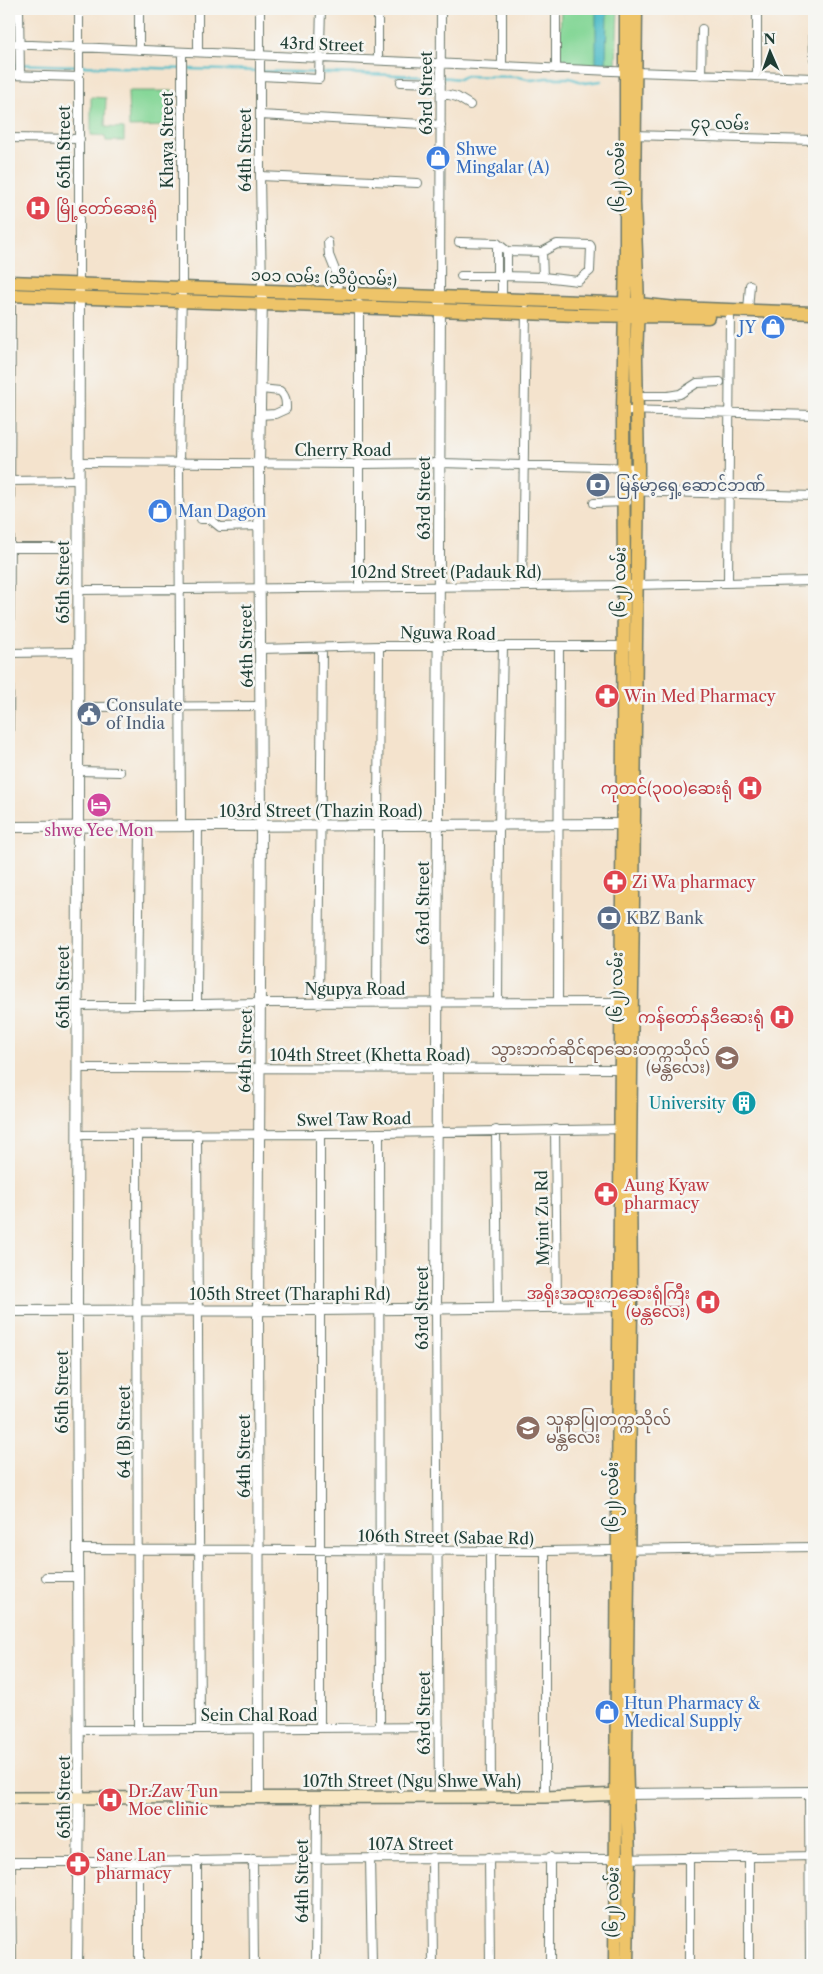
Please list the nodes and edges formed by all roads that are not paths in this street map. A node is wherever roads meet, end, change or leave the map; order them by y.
1 (19, 9) edge
2 (80, 9) edge
3 (140, 9) edge
4 (198, 9) edge
5 (260, 9) edge
6 (321, 9) edge
7 (378, 9) edge
8 (442, 9) edge
9 (502, 9) edge
10 (556, 9) edge
11 (626, 9) edge
12 (636, 9) edge
13 (757, 9) edge
14 (813, 9) edge
15 (702, 29) dead end
16 (9, 44) edge
17 (19, 44) junction
18 (79, 47) junction
19 (139, 50) junction
20 (182, 52) junction
21 (198, 52) junction
22 (814, 55) edge
23 (261, 56) junction
24 (320, 58) junction
25 (814, 59) edge
26 (378, 60) junction
27 (502, 66) junction
28 (20, 68) junction
29 (556, 69) junction
30 (79, 70) junction
31 (261, 71) junction
32 (630, 72) junction
33 (441, 74) junction
34 (9, 75) edge
35 (701, 75) junction
36 (757, 76) junction
37 (814, 78) edge
38 (401, 82) dead end
39 (441, 93) junction
40 (470, 105) dead end
41 (260, 115) junction
42 (441, 125) junction
43 (630, 135) junction
44 (9, 138) edge
45 (80, 139) junction
46 (814, 140) edge
47 (260, 176) junction
48 (418, 183) dead end
49 (328, 242) dead end
50 (459, 242) dead end
51 (498, 243) junction
52 (508, 251) junction
53 (542, 252) junction
54 (461, 276) dead end
55 (502, 276) junction
56 (543, 277) junction
57 (79, 284) junction
58 (750, 285) dead end
59 (10, 290) edge
60 (262, 291) junction
61 (182, 294) junction
62 (338, 294) junction
63 (79, 297) junction
64 (502, 300) junction
65 (359, 301) junction
66 (262, 304) junction
67 (440, 304) junction
68 (526, 306) junction
69 (631, 310) junction
70 (748, 311) junction
71 (814, 313) edge
72 (730, 314) junction
73 (814, 321) edge
74 (720, 382) dead end
75 (260, 390) junction
76 (638, 396) junction
77 (623, 410) junction
78 (638, 410) junction
79 (728, 412) junction
80 (260, 415) junction
81 (814, 415) edge
82 (78, 462) junction
83 (179, 463) junction
84 (440, 463) junction
85 (259, 464) junction
86 (360, 464) junction
87 (522, 466) junction
88 (622, 468) junction
89 (638, 468) junction
90 (10, 480) junction
91 (78, 480) junction
92 (728, 494) junction
93 (637, 496) junction
94 (814, 496) edge
95 (623, 497) junction
96 (594, 503) dead end
97 (201, 519) dead end
98 (260, 526) junction
99 (10, 548) edge
100 (78, 548) junction
101 (814, 581) edge
102 (728, 582) junction
103 (630, 585) junction
104 (359, 586) junction
105 (439, 586) junction
106 (522, 586) junction
107 (260, 587) junction
108 (180, 589) junction
109 (79, 590) junction
110 (379, 646) junction
111 (439, 646) junction
112 (559, 646) junction
113 (629, 646) junction
114 (503, 647) junction
115 (322, 648) junction
116 (260, 649) junction
117 (9, 652) edge
118 (78, 652) junction
119 (9, 691) edge
120 (181, 706) junction
121 (261, 706) junction
122 (78, 707) junction
123 (9, 739) edge
124 (78, 771) junction
125 (120, 772) dead end
126 (628, 824) junction
127 (140, 825) junction
128 (181, 825) junction
129 (377, 825) junction
130 (560, 825) junction
131 (198, 826) junction
132 (261, 826) junction
133 (321, 826) junction
134 (439, 826) junction
135 (499, 826) junction
136 (9, 827) edge
137 (77, 827) junction
138 (438, 1002) junction
139 (558, 1002) junction
140 (626, 1002) junction
141 (261, 1003) junction
142 (377, 1003) junction
143 (498, 1003) junction
144 (197, 1004) junction
145 (319, 1004) junction
146 (138, 1005) junction
147 (79, 1006) junction
148 (79, 1068) junction
149 (260, 1068) junction
150 (438, 1068) junction
151 (626, 1069) junction
152 (555, 1129) junction
153 (625, 1129) junction
154 (496, 1130) junction
155 (438, 1132) junction
156 (379, 1133) junction
157 (137, 1134) junction
158 (197, 1134) junction
159 (259, 1134) junction
160 (320, 1134) junction
161 (78, 1135) junction
162 (557, 1306) junction
163 (625, 1306) junction
164 (498, 1307) junction
165 (436, 1308) junction
166 (378, 1309) junction
167 (137, 1310) junction
168 (198, 1310) junction
169 (258, 1310) junction
170 (320, 1310) junction
171 (9, 1311) edge
172 (77, 1311) junction
173 (814, 1547) edge
174 (78, 1549) junction
175 (200, 1549) junction
176 (260, 1549) junction
177 (319, 1549) junction
178 (139, 1550) junction
179 (381, 1550) junction
180 (624, 1550) junction
181 (437, 1551) junction
182 (490, 1551) junction
183 (545, 1551) junction
184 (46, 1577) dead end
185 (78, 1577) junction
186 (200, 1728) junction
187 (320, 1728) junction
188 (380, 1728) junction
189 (439, 1728) junction
190 (259, 1729) junction
191 (79, 1730) junction
192 (138, 1730) junction
193 (812, 1792) edge
194 (622, 1794) junction
195 (259, 1797) junction
196 (317, 1797) junction
197 (438, 1797) junction
198 (491, 1797) junction
199 (545, 1797) junction
200 (9, 1798) edge
201 (79, 1798) junction
202 (750, 1856) junction
203 (812, 1856) edge
204 (489, 1857) junction
205 (550, 1857) junction
206 (689, 1857) junction
207 (253, 1858) junction
208 (317, 1858) junction
209 (370, 1858) junction
210 (432, 1858) junction
211 (622, 1858) junction
212 (197, 1860) junction
213 (10, 1862) edge
214 (78, 1862) junction
215 (139, 1862) junction
216 (812, 1915) edge
217 (12, 1965) edge
218 (77, 1965) edge
219 (139, 1965) edge
220 (197, 1965) edge
221 (254, 1965) edge
222 (316, 1965) edge
223 (372, 1965) edge
224 (433, 1965) edge
225 (490, 1965) edge
226 (550, 1965) edge
227 (615, 1965) edge
228 (627, 1965) edge
229 (689, 1965) edge
230 (749, 1965) edge
231 (810, 1965) edge

1 - 17 street
2 - 18 street, 65th Street
3 - 19 street
4 - 21 street
5 - 23 street, 64th Street
6 - 24 street
7 - 26 street
8 - 33 street, 63rd Street
9 - 27 street
10 - 29 street
11 - 32 main road, (၆၂) လမ်း
12 - 32 main road, (၆၂) လမ်း
13 - 36 street
14 - 22 street
15 - 35 street
16 - 17 street, 43rd Street
17 - 18 street, 43rd Street
17 - 28 street
18 - 19 street, 43rd Street
18 - 30 street, 65th Street
19 - 20 street, 43rd Street
20 - 21 street, 43rd Street
20 - 61 street, Khaya Street
21 - 23 street, 43rd Street
22 - 25 street
23 - 24 street, 43rd Street
23 - 31 street, 64th Street
24 - 26 street, 43rd Street
24 - 31 street
26 - 33 street, 43rd Street
27 - 29 street, 43rd Street
27 - 33 street, 43rd Street
28 - 30 street
28 - 34 street
29 - 32 street, 43rd Street
30 - 45 street, 65th Street
31 - 41 street, 64th Street
32 - 35 street, 43rd Street
32 - 43 main road, (၆၂) လမ်း
33 - 38 street
33 - 39 street, 63rd Street
35 - 36 street, 43rd Street
36 - 37 street, 43rd Street
39 - 40 street
39 - 42 street, 63rd Street
41 - 42 street
41 - 47 street, 64th Street
42 - 67 street, 63rd Street
43 - 46 street, ၄၃ လမ်း
43 - 69 main road, (၆၂) လမ်း
44 - 45 street
45 - 57 street, 65th Street
47 - 48 street
47 - 60 street, 64th Street
49 - 62 street
50 - 51 street
51 - 52 street
51 - 55 street
52 - 53 street
52 - 55 street
53 - 56 street
53 - 56 street
54 - 55 street
55 - 56 street
55 - 64 street
57 - 59 main road, ၁၀၁ လမ်း (သိပ္ပံလမ်း)
57 - 61 main road, ၁၀၁ လမ်း (သိပ္ပံလမ်း)
57 - 63 street, 65th Street
58 - 70 street
59 - 63 main road, ၁၀၁ လမ်း (သိပ္ပံလမ်း)
59 - 90 street
60 - 61 main road, ၁၀၁ လမ်း (သိပ္ပံလမ်း)
60 - 62 main road, ၁၀၁ လမ်း (သိပ္ပံလမ်း)
60 - 66 street, 64th Street
61 - 63 main road, ၁၀၁ လမ်း (သိပ္ပံလမ်း)
61 - 66 main road, ၁၀၁ လမ်း (သိပ္ပံလမ်း)
61 - 83 street, Khaya Street
62 - 65 main road, ၁၀၁ လမ်း (သိပ္ပံလမ်း)
63 - 82 street, 65th Street
64 - 67 main road, ၁၀၁ လမ်း (သိပ္ပံလမ်း)
64 - 68 main road, ၁၀၁ လမ်း (သိပ္ပံလမ်း)
65 - 66 main road, ၁၀၁ လမ်း (သိပ္ပံလမ်း)
65 - 67 main road, ၁၀၁ လမ်း (သိပ္ပံလမ်း)
65 - 86 street
66 - 75 street, 64th Street
67 - 68 main road, ၁၀၁ လမ်း (သိပ္ပံလမ်း)
67 - 84 street, 63rd Street
68 - 69 main road, ၁၀၁ လမ်း (သိပ္ပံလမ်း)
68 - 87 street
69 - 72 main road, ၁၀၁ လမ်း (သိပ္ပံလမ်း)
69 - 76 main road, (၆၂) လမ်း
69 - 77 main road, (၆၂) လမ်း
70 - 71 main road
70 - 72 main road
72 - 73 main road
72 - 79 street
74 - 76 street
75 - 80 street, 64th Street
75 - 80 street
76 - 78 main road, (၆၂) လမ်း
77 - 78 street
77 - 88 main road, (၆၂) လမ်း
78 - 79 street
78 - 89 main road, (၆၂) လမ်း
79 - 81 street
79 - 92 street
80 - 85 street, 64th Street
82 - 83 street, Cherry Road
82 - 91 street, 65th Street
83 - 85 street, Cherry Road
83 - 108 street, Khaya Street
84 - 86 street, Cherry Road
84 - 87 street, Cherry Road
84 - 105 street, 63rd Street
85 - 86 street, Cherry Road
85 - 98 street, 64th Street
86 - 104 street
87 - 88 street, Cherry Road
87 - 106 street
88 - 89 street, Cherry Road
88 - 95 main road, (၆၂) လမ်း
89 - 93 main road, (၆၂) လမ်း
90 - 91 street
90 - 99 street
91 - 100 street, 65th Street
92 - 93 street
92 - 94 street
92 - 102 street
93 - 95 street
93 - 95 street
93 - 103 main road, (၆၂) လမ်း
95 - 96 street
95 - 103 main road, (၆၂) လမ်း
97 - 98 street
98 - 107 street, 64th Street
99 - 100 street
99 - 117 street
100 - 109 street, 65th Street
101 - 102 street, 102nd Street (Padauk Rd)
102 - 103 street, 102nd Street (Padauk Rd)
103 - 106 street, 102nd Street (Padauk Rd)
103 - 113 main road, (၆၂) လမ်း
104 - 105 street, 102nd Street (Padauk Rd)
104 - 107 street, 102nd Street (Padauk Rd)
105 - 106 street, 102nd Street (Padauk Rd)
105 - 111 street, 63rd Street
107 - 108 street, 102nd Street (Padauk Rd)
107 - 116 street, 64th Street
108 - 109 street, 102nd Street (Padauk Rd)
108 - 120 street, Khaya Street
109 - 118 street, 65th Street
110 - 111 street, Nguwa Road
110 - 115 street, Nguwa Road
110 - 129 street
111 - 114 street, Nguwa Road
111 - 134 street, 63rd Street
112 - 113 street, Nguwa Road
112 - 114 street, Nguwa Road
112 - 130 street
113 - 126 main road, (၆၂) လမ်း
114 - 135 street
115 - 116 street, Nguwa Road
115 - 133 street
116 - 121 street, 64th Street
117 - 118 street
117 - 119 street
118 - 122 street, 65th Street
119 - 123 street
120 - 121 street
120 - 122 street
120 - 128 street, Khaya Street
121 - 132 street, 64th Street
122 - 124 street, 65th Street
124 - 125 street
124 - 137 street, 65th Street
126 - 130 street, 103rd Street (Thazin Road)
126 - 140 main road, (၆၂) လမ်း
127 - 128 street, 103rd Street (Thazin Road)
127 - 137 street, 103rd Street (Thazin Road)
127 - 146 street
128 - 131 street, 103rd Street (Thazin Road)
129 - 133 street, 103rd Street (Thazin Road)
129 - 134 street, 103rd Street (Thazin Road)
129 - 142 street
130 - 135 street, 103rd Street (Thazin Road)
130 - 139 street
131 - 132 street, 103rd Street (Thazin Road)
131 - 144 street
132 - 133 street, 103rd Street (Thazin Road)
132 - 141 street, 64th Street
133 - 145 street
134 - 135 street, 103rd Street (Thazin Road)
134 - 138 street, 63rd Street
135 - 143 street
136 - 137 street, 103rd Street (Thazin Road)
137 - 147 street, 65th Street
138 - 142 street, Ngupya Road
138 - 143 street, Ngupya Road
138 - 150 street, 63rd Street
139 - 140 street, Ngupya Road
139 - 143 street, Ngupya Road
140 - 151 main road, (၆၂) လမ်း
141 - 144 street, Ngupya Road
141 - 145 street, Ngupya Road
141 - 149 street, 64th Street
142 - 145 street, Ngupya Road
144 - 146 street, Ngupya Road
146 - 147 street, Ngupya Road
147 - 148 street, 65th Street
148 - 149 street, 104th Street (Khetta Road)
148 - 161 street, 65th Street
149 - 150 street, 104th Street (Khetta Road)
149 - 159 street, 64th Street
150 - 151 street, 104th Street (Khetta Road)
150 - 155 street, 63rd Street
151 - 153 main road, (၆၂) လမ်း
152 - 153 street, Swel Taw Road
152 - 154 street, Swel Taw Road
152 - 162 street, Myint Zu Rd
153 - 163 main road, (၆၂) လမ်း
154 - 155 street, Swel Taw Road
154 - 164 street
155 - 156 street, Swel Taw Road
155 - 165 street, 63rd Street
156 - 160 street, Swel Taw Road
156 - 166 street
157 - 158 street, Swel Taw Road
157 - 161 street, Swel Taw Road
157 - 167 street, 64 (B) Street
158 - 159 street, Swel Taw Road
158 - 168 street
159 - 160 street, Swel Taw Road
159 - 169 street, 64th Street
160 - 170 street
161 - 172 street, 65th Street
162 - 163 street, 105th Street (Tharaphi Rd)
162 - 164 street, 105th Street (Tharaphi Rd)
163 - 180 main road, (၆၂) လမ်း
164 - 165 street, 105th Street (Tharaphi Rd)
165 - 166 street, 105th Street (Tharaphi Rd)
165 - 181 street, 63rd Street
166 - 170 street, 105th Street (Tharaphi Rd)
166 - 179 street
167 - 168 street, 105th Street (Tharaphi Rd)
167 - 172 street, 105th Street (Tharaphi Rd)
167 - 178 street, 64 (B) Street
168 - 169 street, 105th Street (Tharaphi Rd)
168 - 175 street
169 - 170 street, 105th Street (Tharaphi Rd)
169 - 176 street, 64th Street
170 - 177 street
171 - 172 street, 105th Street (Tharaphi Rd)
172 - 174 street, 65th Street
173 - 180 street, 106th Street (Sabae Rd)
174 - 178 street, 106th Street (Sabae Rd)
174 - 185 street, 65th Street
175 - 176 street, 106th Street (Sabae Rd)
175 - 178 street, 106th Street (Sabae Rd)
175 - 186 street
176 - 177 street, 106th Street (Sabae Rd)
176 - 190 street, 64th Street
177 - 179 street, 106th Street (Sabae Rd)
177 - 187 street
178 - 192 street, 64 (B) Street
179 - 181 street, 106th Street (Sabae Rd)
179 - 188 street
180 - 183 street, 106th Street (Sabae Rd)
180 - 194 main road, (၆၂) လမ်း
181 - 182 street, 106th Street (Sabae Rd)
181 - 189 street, 63rd Street
182 - 183 street, 106th Street (Sabae Rd)
182 - 198 street
183 - 199 street
184 - 185 street
185 - 191 street, 65th Street
186 - 190 street, Sein Chal Road
186 - 192 street, Sein Chal Road
187 - 188 street, Sein Chal Road
187 - 190 street, Sein Chal Road
188 - 189 street, Sein Chal Road
189 - 197 street, 63rd Street
190 - 195 street, 64th Street
191 - 192 street, Sein Chal Road
191 - 201 street, 65th Street
193 - 194 street, 107th Street (Ngu Shwe Wah)
193 - 203 street
194 - 199 main road, 107th Street (Ngu Shwe Wah)
194 - 211 main road, (၆၂) လမ်း
195 - 196 main road, 107th Street (Ngu Shwe Wah)
195 - 201 main road, 107th Street (Ngu Shwe Wah)
196 - 197 main road, 107th Street (Ngu Shwe Wah)
196 - 208 street, 64th Street
197 - 198 main road, 107th Street (Ngu Shwe Wah)
198 - 199 main road, 107th Street (Ngu Shwe Wah)
200 - 201 main road, 107th Street (Ngu Shwe Wah)
201 - 214 street, 65th Street
202 - 203 street, 107A Street
202 - 206 street, 107A Street
202 - 230 street
203 - 216 street
204 - 205 street, 107A Street
204 - 210 street, 107A Street
204 - 225 street
205 - 211 street, 107A Street
205 - 226 street
206 - 211 street, 107A Street
206 - 229 street
207 - 208 street, 107A Street
207 - 212 street, 107A Street
207 - 221 street
208 - 209 street, 107A Street
208 - 222 street, 64th Street
209 - 210 street, 107A Street
209 - 223 street
210 - 224 street
211 - 227 main road, (၆၂) လမ်း
211 - 228 main road, (၆၂) လမ်း
212 - 215 street, 107A Street
212 - 220 street
213 - 214 street, 107A Street
213 - 217 street
214 - 215 street, 107A Street
214 - 218 street, 65th Street
215 - 219 street
216 - 231 street

